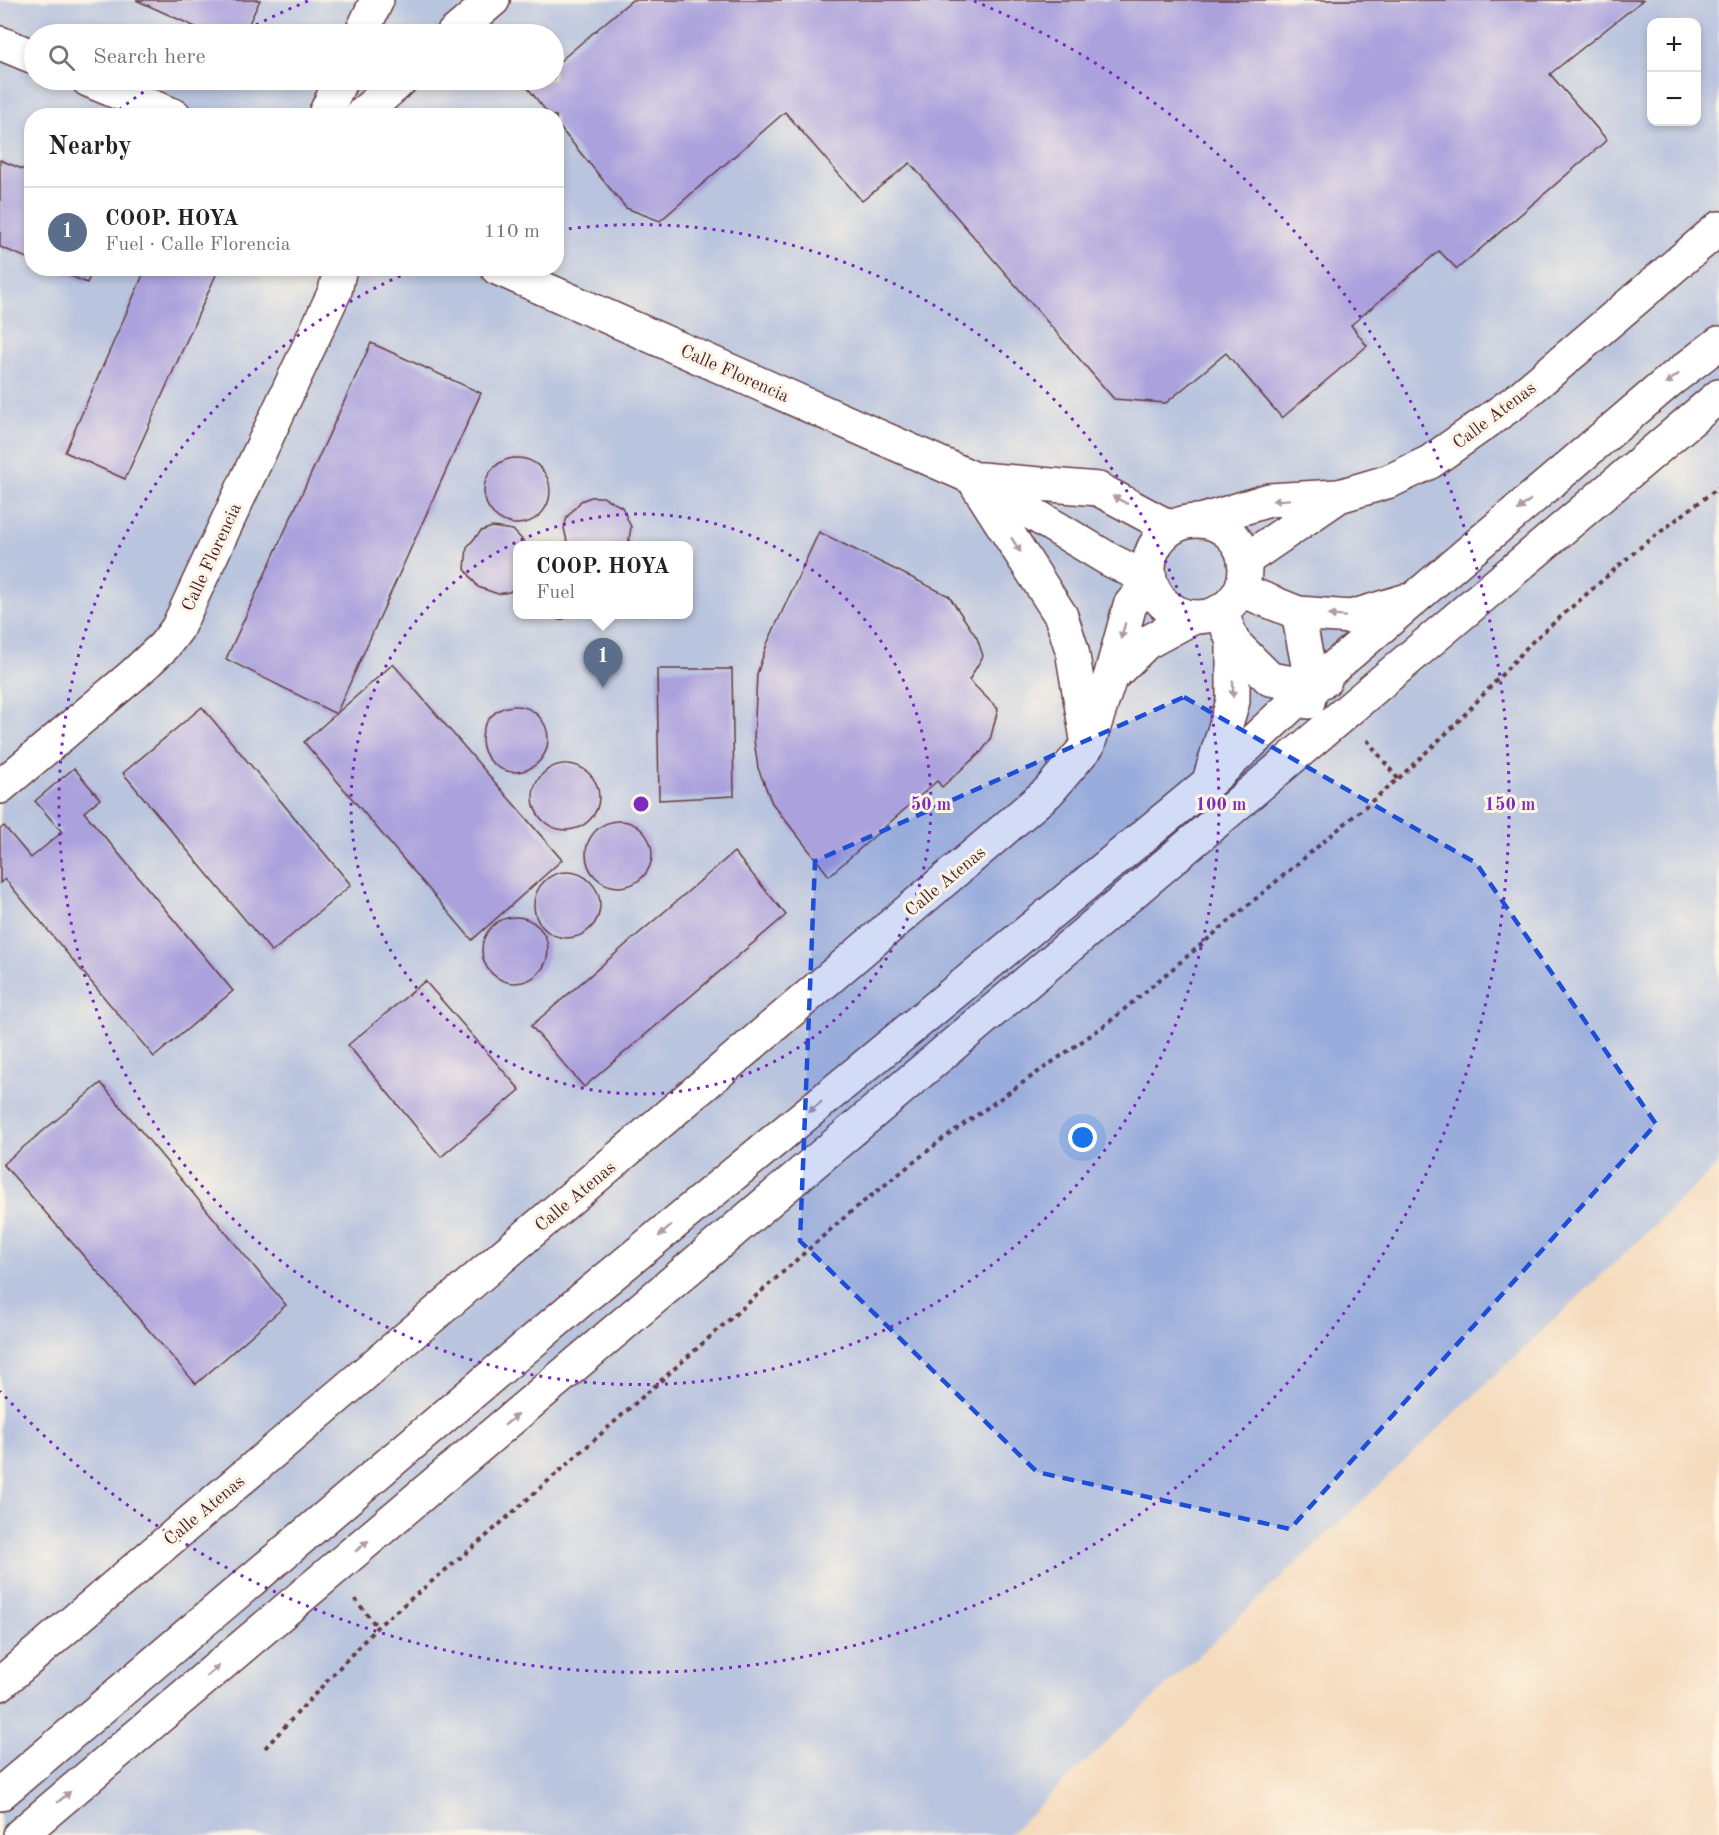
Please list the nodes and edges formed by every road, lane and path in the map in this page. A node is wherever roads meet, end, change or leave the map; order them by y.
1 (377, 0) edge
2 (493, 0) edge
3 (366, 24) edge
4 (465, 24) edge
5 (0, 43) edge
6 (24, 53) edge
7 (112, 90) edge
8 (338, 90) edge
9 (390, 90) edge
10 (156, 108) edge
11 (334, 108) edge
12 (369, 108) edge
13 (1719, 228) edge
14 (338, 276) edge
15 (515, 276) edge
16 (1719, 343) edge
17 (1710, 404) edge
18 (973, 478) junction
19 (1719, 487) edge
20 (1338, 496) junction
21 (1204, 520) junction
22 (1171, 528) junction
23 (1150, 579) junction
24 (1225, 595) junction
25 (1414, 598) junction
26 (1298, 613) junction
27 (1233, 642) junction
28 (1110, 678) junction
29 (1312, 686) junction
30 (1346, 713) junction
31 (1089, 745) junction
32 (1398, 779) junction
33 (1208, 783) junction
34 (0, 787) edge
35 (622, 1326) junction
36 (0, 1684) edge
37 (265, 1748) dead end
38 (0, 1794) edge
39 (20, 1835) edge

1 - 3 main road
2 - 4 main road
5 - 6 main road
7 - 10 main road
8 - 11 main road
9 - 12 main road
13 - 20 main road, Calle Atenas
14 - 34 main road, Calle Florencia
15 - 18 main road, Calle Florencia
16 -> 25 main road
17 - 29 main road
17 - 30 main road
22 -> 18 main road, Calle Florencia
18 - 23 main road, Calle Florencia
18 -> 31 main road
19 - 32 path
20 -> 21 main road
20 - 24 main road, Calle Atenas
21 - 22 main road
21 - 24 main road
22 - 23 main road
23 - 24 main road
23 -> 28 main road, Calle Atenas
24 - 26 main road
24 - 27 main road
24 - 28 main road, Calle Atenas
25 -> 26 main road
25 - 29 main road
26 - 29 main road
27 - 29 main road
27 -> 33 main road
28 - 31 main road, Calle Atenas
29 - 33 main road
29 - 35 main road
30 - 32 path
30 - 35 main road
31 - 36 main road, Calle Atenas
32 - 37 path
33 -> 38 main road
39 -> 35 main road

